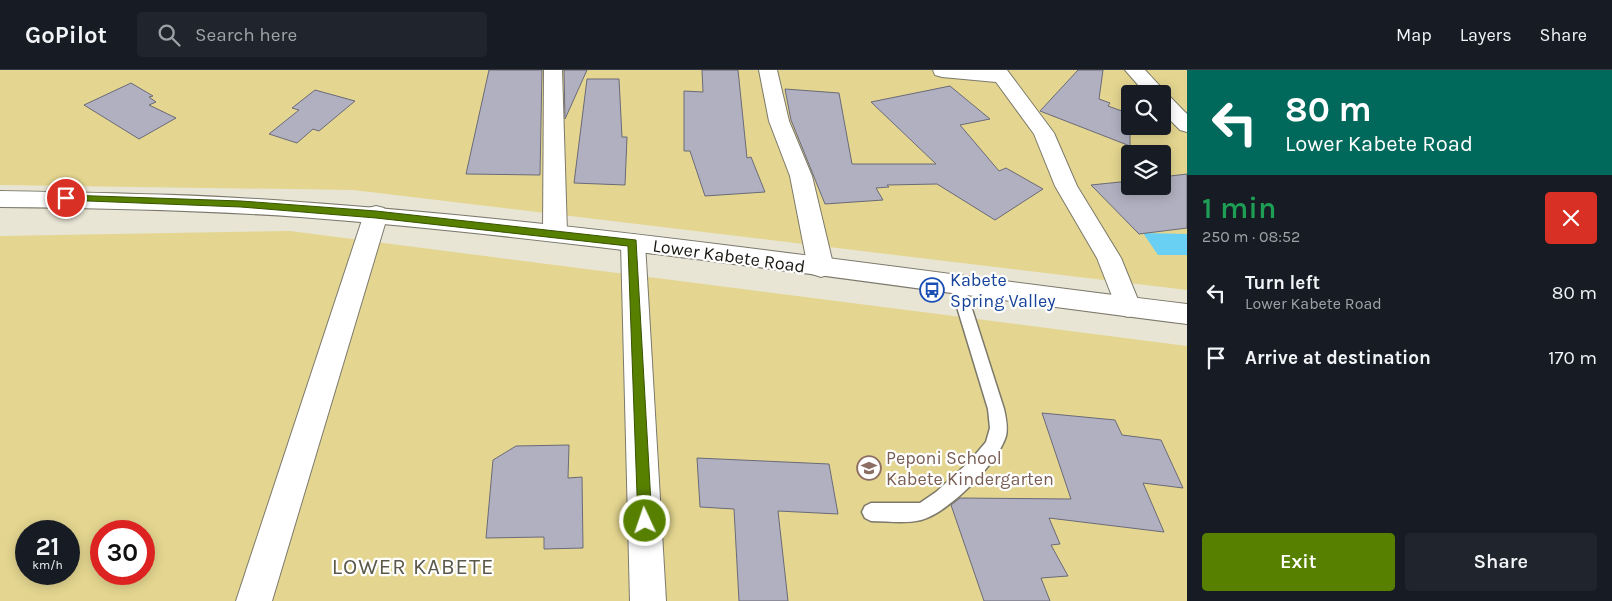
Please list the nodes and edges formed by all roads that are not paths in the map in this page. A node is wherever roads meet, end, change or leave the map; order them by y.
1 (553, 70) edge
2 (768, 70) edge
3 (1134, 70) edge
4 (942, 71) edge
5 (998, 73) edge
6 (1148, 85) edge
7 (1171, 109) edge
8 (1187, 126) edge
9 (0, 199) edge
10 (376, 214) junction
11 (555, 233) junction
12 (633, 243) junction
13 (821, 268) junction
14 (957, 284) junction
15 (1128, 307) junction
16 (1187, 314) edge
17 (871, 512) dead end
18 (254, 601) edge
19 (648, 601) edge

1 - 11 street
2 - 13 street
3 - 6 street
4 - 5 street
5 - 15 street
7 - 8 street
9 - 10 street, Lower Kabete Road
10 - 11 street, Lower Kabete Road
10 - 18 street
11 - 12 street, Lower Kabete Road
12 - 13 street, Lower Kabete Road
12 - 19 street
13 - 14 street, Lower Kabete Road
14 - 15 street, Lower Kabete Road
14 - 17 lane
15 - 16 street, Lower Kabete Road

